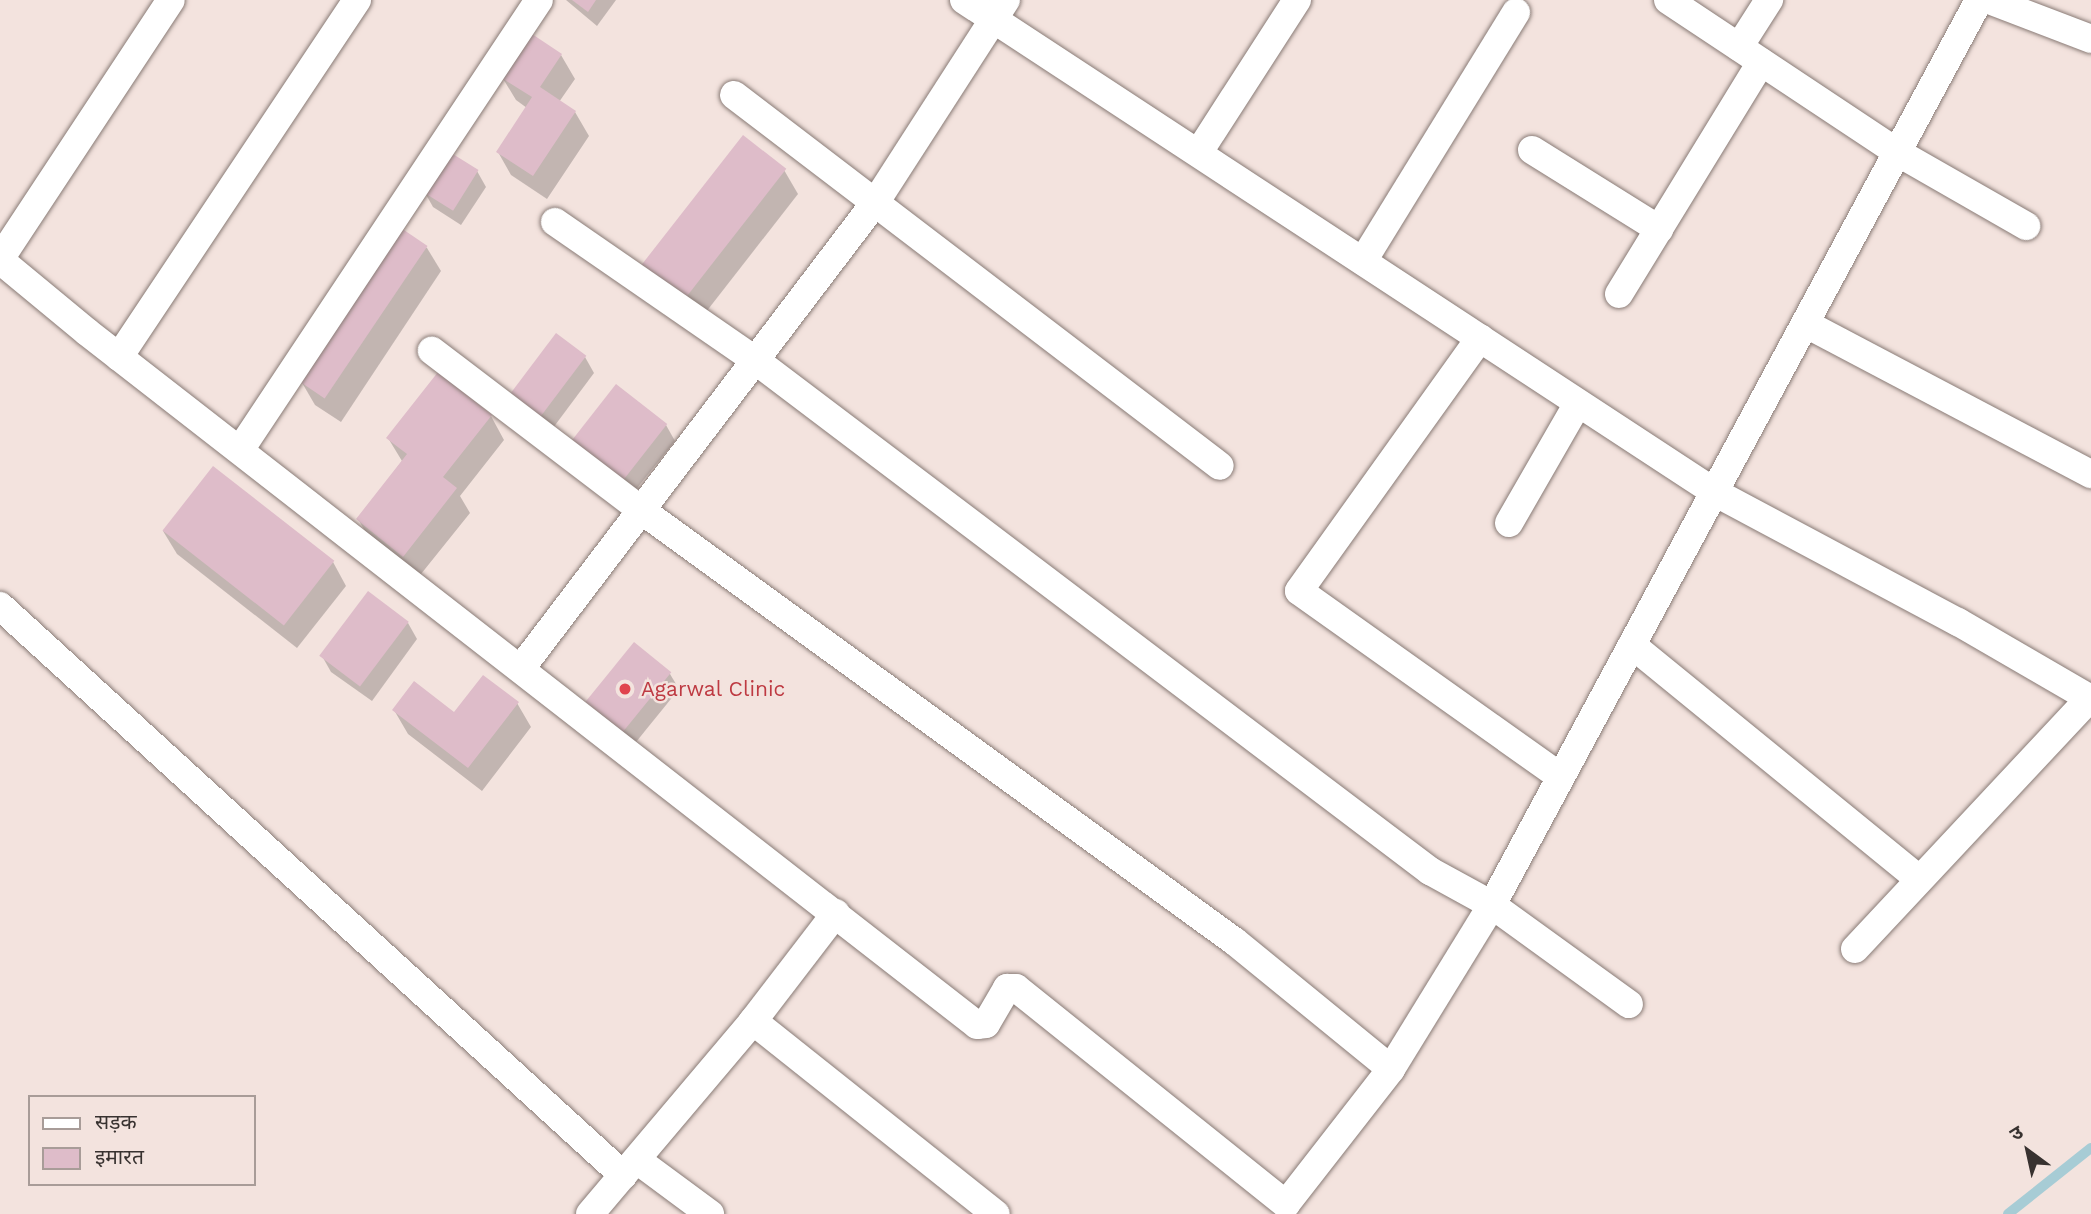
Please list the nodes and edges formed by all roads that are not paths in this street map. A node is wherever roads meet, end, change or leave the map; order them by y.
1 (172, 0) edge
2 (357, 0) edge
3 (539, 0) edge
4 (964, 0) edge
5 (1297, 0) edge
6 (1668, 0) edge
7 (1769, 0) edge
8 (1979, 0) edge
9 (1989, 0) edge
10 (1000, 10) edge
11 (1516, 12) dead end
12 (2091, 39) edge
13 (1750, 55) junction
14 (734, 95) dead end
15 (1532, 150) dead end
16 (1199, 152) junction
17 (1897, 152) junction
18 (877, 200) junction
19 (555, 222) dead end
20 (2026, 226) dead end
21 (1659, 229) junction
22 (0, 260) edge
23 (1363, 261) junction
24 (1619, 294) dead end
25 (1806, 324) junction
26 (1480, 338) junction
27 (432, 351) dead end
28 (119, 357) junction
29 (755, 360) junction
30 (1578, 403) junction
31 (240, 450) junction
32 (1220, 466) dead end
33 (2091, 474) edge
34 (1716, 494) junction
35 (641, 510) junction
36 (1509, 523) dead end
37 (0, 606) edge
38 (1632, 645) junction
39 (522, 667) junction
40 (2090, 698) edge
41 (1561, 777) junction
42 (1919, 879) junction
43 (1492, 905) junction
44 (836, 913) junction
45 (1855, 949) dead end
46 (1629, 1004) dead end
47 (753, 1021) junction
48 (1391, 1069) junction
49 (630, 1167) junction
50 (1283, 1209) edge
51 (590, 1214) edge
52 (710, 1214) edge
53 (996, 1214) edge

1 - 22 street
2 - 28 street
3 - 31 street
4 - 10 street
5 - 16 street
6 - 13 street
7 - 13 street
8 - 17 street
9 - 12 street
10 - 16 street
10 - 18 street
11 - 23 street
13 - 17 street
13 - 21 street
14 - 18 street
15 - 21 street
16 - 23 street
17 - 20 street
17 - 25 street
18 - 29 street
18 - 32 street
19 - 29 street
21 - 24 street
22 - 28 street
23 - 26 street
25 - 33 street
25 - 34 street
26 - 30 street
26 - 41 street
27 - 35 street
28 - 31 street
29 - 35 street
29 - 43 street
30 - 34 street
30 - 36 street
31 - 39 street
34 - 38 street
34 - 40 street
35 - 39 street
35 - 48 street
37 - 49 street
38 - 41 street
38 - 42 street
39 - 44 street
40 - 42 street
41 - 43 street
42 - 45 street
43 - 46 street
43 - 48 street
44 - 47 street
44 - 50 street
47 - 49 street
47 - 53 street
48 - 50 street
49 - 51 street
49 - 52 street

